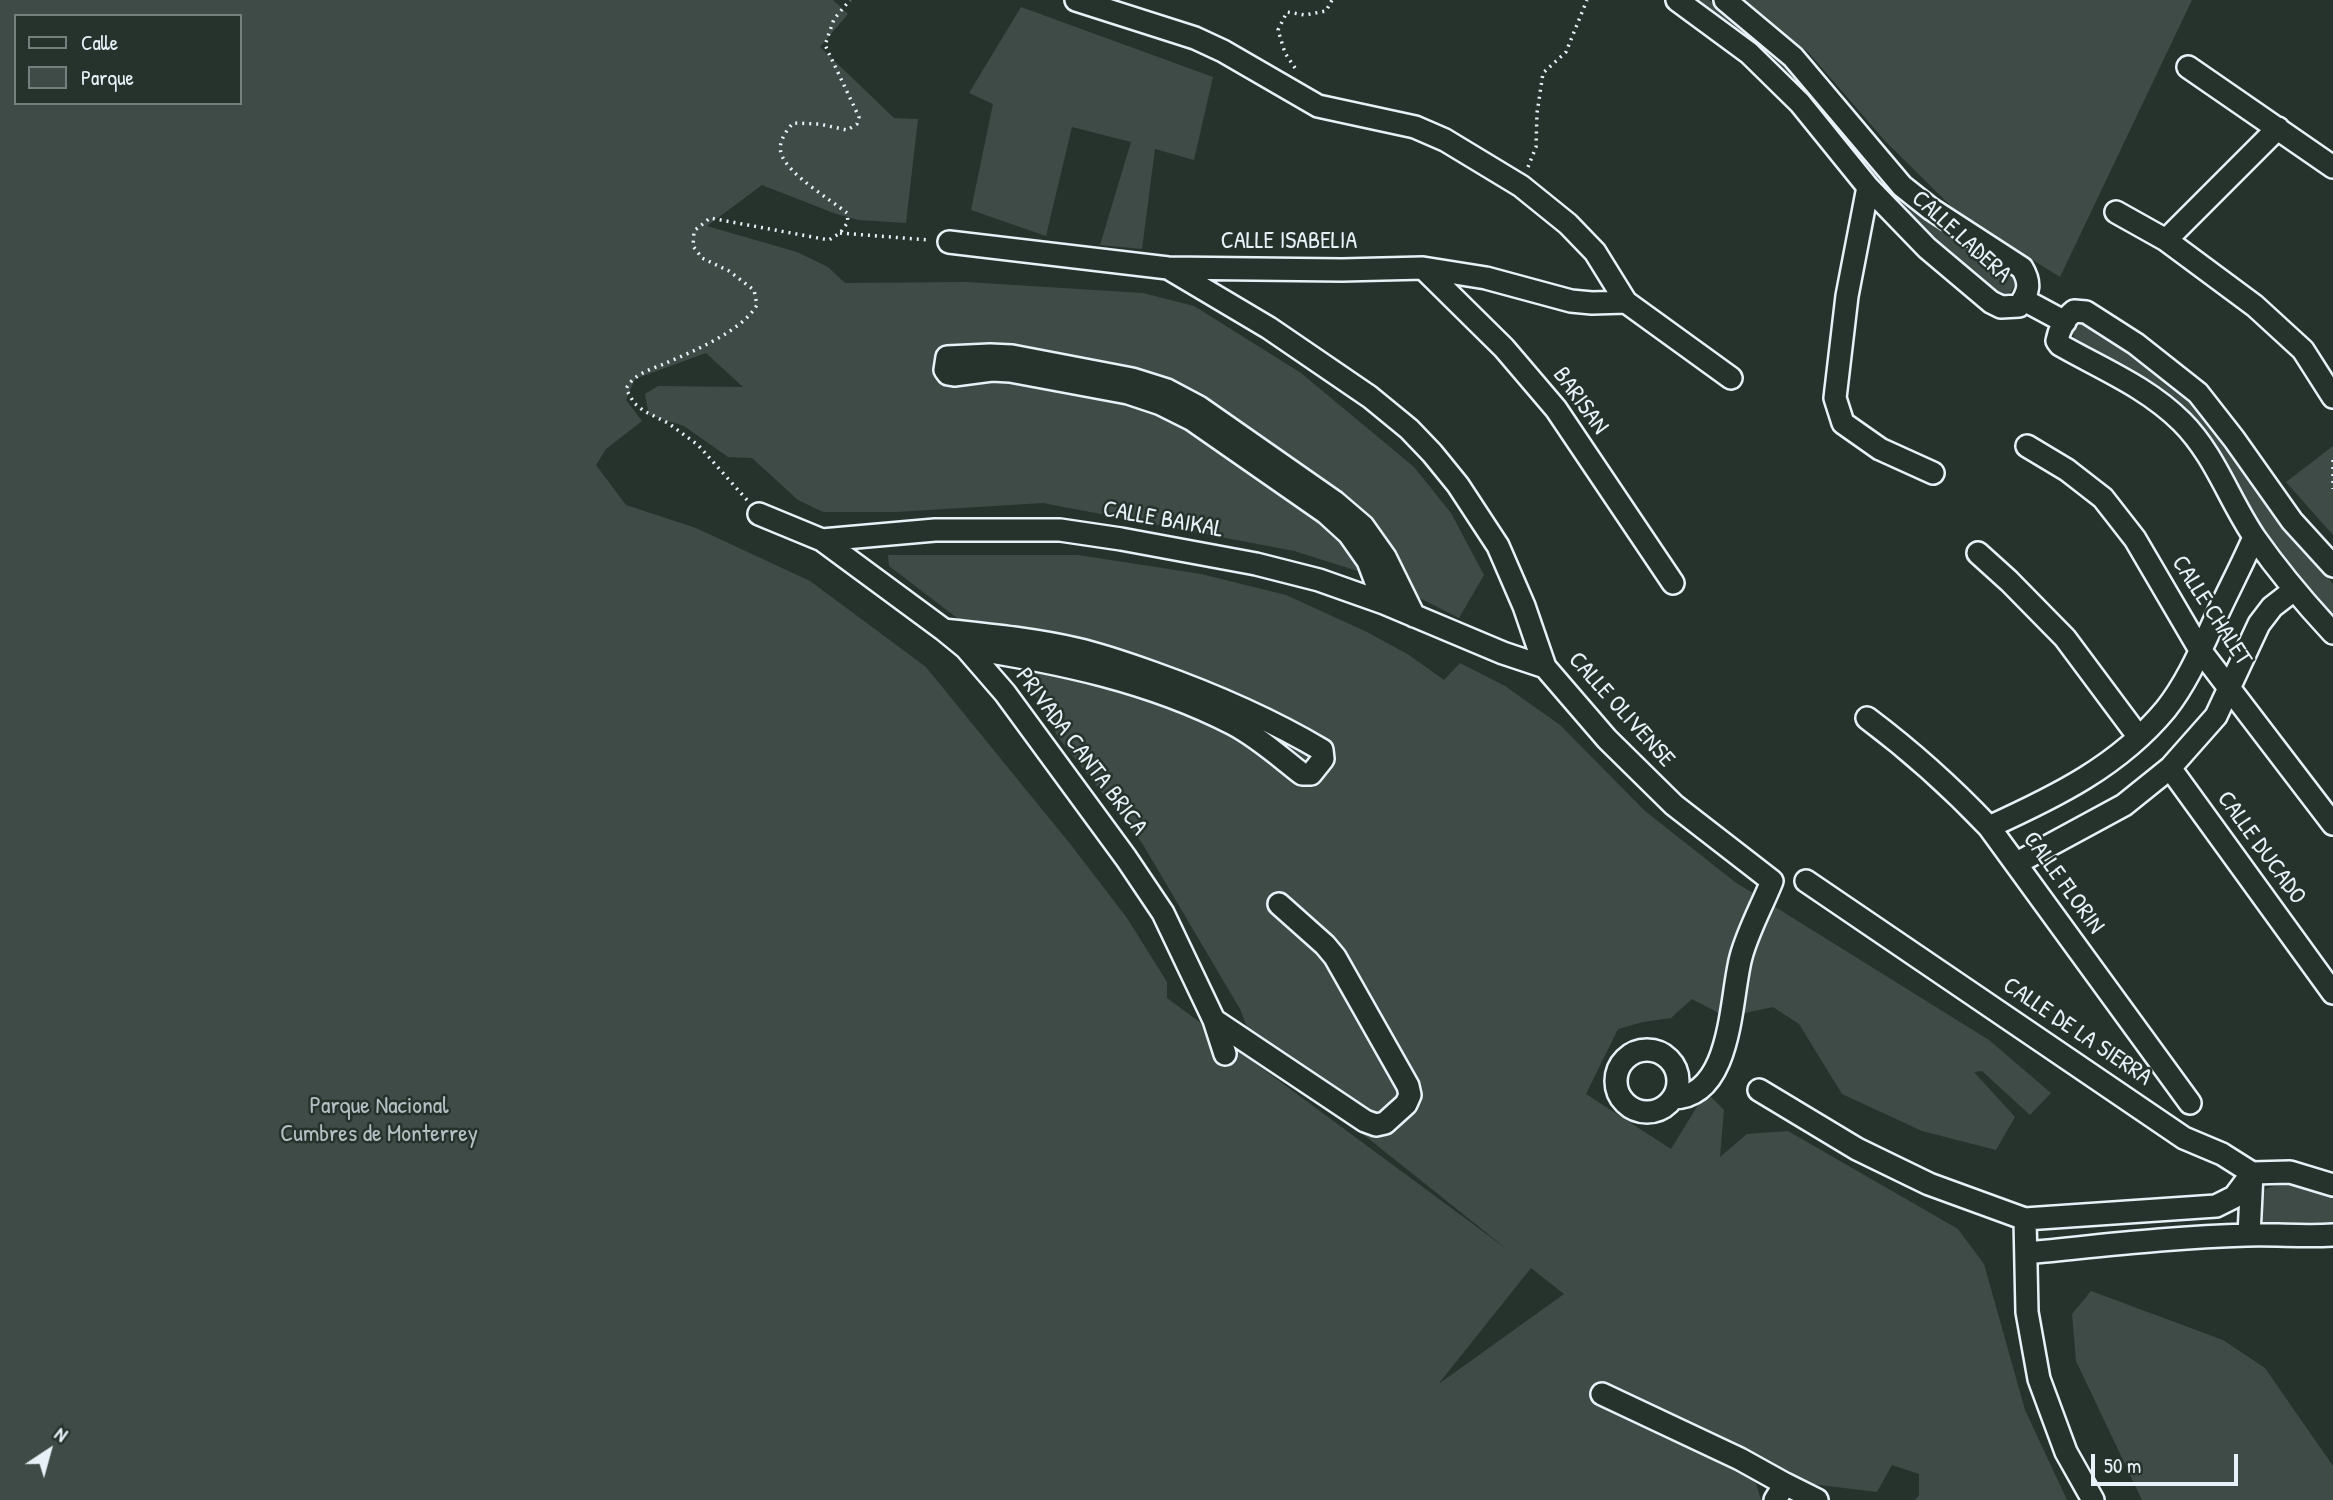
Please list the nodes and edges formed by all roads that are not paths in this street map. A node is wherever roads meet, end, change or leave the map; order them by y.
1 (1076, 0) edge
2 (1677, 0) edge
3 (1725, 0) edge
4 (2188, 67) dead end
5 (2278, 128) junction
6 (2333, 167) edge
7 (1868, 187) junction
8 (2116, 212) dead end
9 (2166, 240) junction
10 (949, 242) road end
11 (1168, 268) junction
12 (1423, 268) junction
13 (2024, 300) junction
14 (1626, 302) junction
15 (2065, 323) junction
16 (1731, 378) dead end
17 (2333, 397) edge
18 (2027, 446) dead end
19 (1933, 473) dead end
20 (759, 514) road end
21 (2254, 537) junction
22 (822, 540) junction
23 (1978, 553) dead end
24 (2333, 566) edge
25 (1673, 583) dead end
26 (2294, 590) junction
27 (1384, 603) junction
28 (1414, 616) junction
29 (944, 630) junction
30 (2333, 634) edge
31 (966, 648) junction
32 (2200, 650) junction
33 (1545, 667) junction
34 (2230, 687) junction
35 (1867, 718) dead end
36 (2138, 736) junction
37 (2170, 768) junction
38 (2333, 824) edge
39 (1989, 827) junction
40 (2017, 863) junction
41 (1806, 881) dead end
42 (1279, 904) dead end
43 (2333, 993) edge
44 (1214, 1020) junction
45 (1225, 1054) dead end
46 (1759, 1090) dead end
47 (1673, 1098) dead end
48 (2190, 1103) dead end
49 (2252, 1173) junction
50 (2333, 1185) edge
51 (2187, 1209) junction
52 (2025, 1220) junction
53 (2249, 1234) junction
54 (2333, 1235) edge
55 (2189, 1238) junction
56 (2026, 1253) junction
57 (1602, 1394) dead end
58 (1780, 1492) edge
59 (1817, 1500) edge
60 (2093, 1500) edge

1 - 14 street
2 - 7 street, CALLE LADERA
3 - 13 street, CALLE LADERA
4 - 5 street
5 - 6 street
5 - 9 street
7 - 13 street, CALLE LADERA
7 - 19 street
8 - 9 street
9 - 17 street
10 - 11 street, CALLE ISABELIA
11 - 12 street, CALLE ISABELIA
11 - 33 street, CALLE OLIVENSE
12 - 14 street, CALLE ISABELIA
12 - 25 street, BARISAN
13 - 15 street
14 - 16 street
15 - 21 street
15 - 24 street
18 - 32 street, CALLE CHALET
20 - 22 street, CALLE BAIKAL
21 - 26 street
21 - 32 street
22 - 27 street, CALLE BAIKAL
22 - 29 street, PRIVADA CANTA BRICA
23 - 36 street
26 - 30 street
26 - 34 street
27 - 28 street, CALLE BAIKAL
27 - 28 street
28 - 33 street, CALLE BAIKAL
29 - 31 street, PRIVADA CANTA BRICA
29 - 31 street
31 - 44 street, PRIVADA CANTA BRICA
32 - 34 street, CALLE CHALET
32 - 36 street
33 - 47 street, CALLE OLIVENSE
34 - 37 street
34 - 38 street, CALLE CHALET
35 - 39 street, CALLE FLORIN
36 - 39 street
37 - 40 street
37 - 43 street, CALLE DUCADO
39 - 40 street, CALLE FLORIN
40 - 48 street, CALLE FLORIN
41 - 49 street, CALLE DE LA SIERRA
42 - 44 street
44 - 45 street, PRIVADA CANTA BRICA
46 - 52 street
49 - 50 street
49 - 51 street
49 - 53 street
51 - 52 street
51 - 55 street
52 - 56 street
53 - 54 street
53 - 55 street
55 - 56 street
56 - 60 street
57 - 58 street
58 - 59 street

